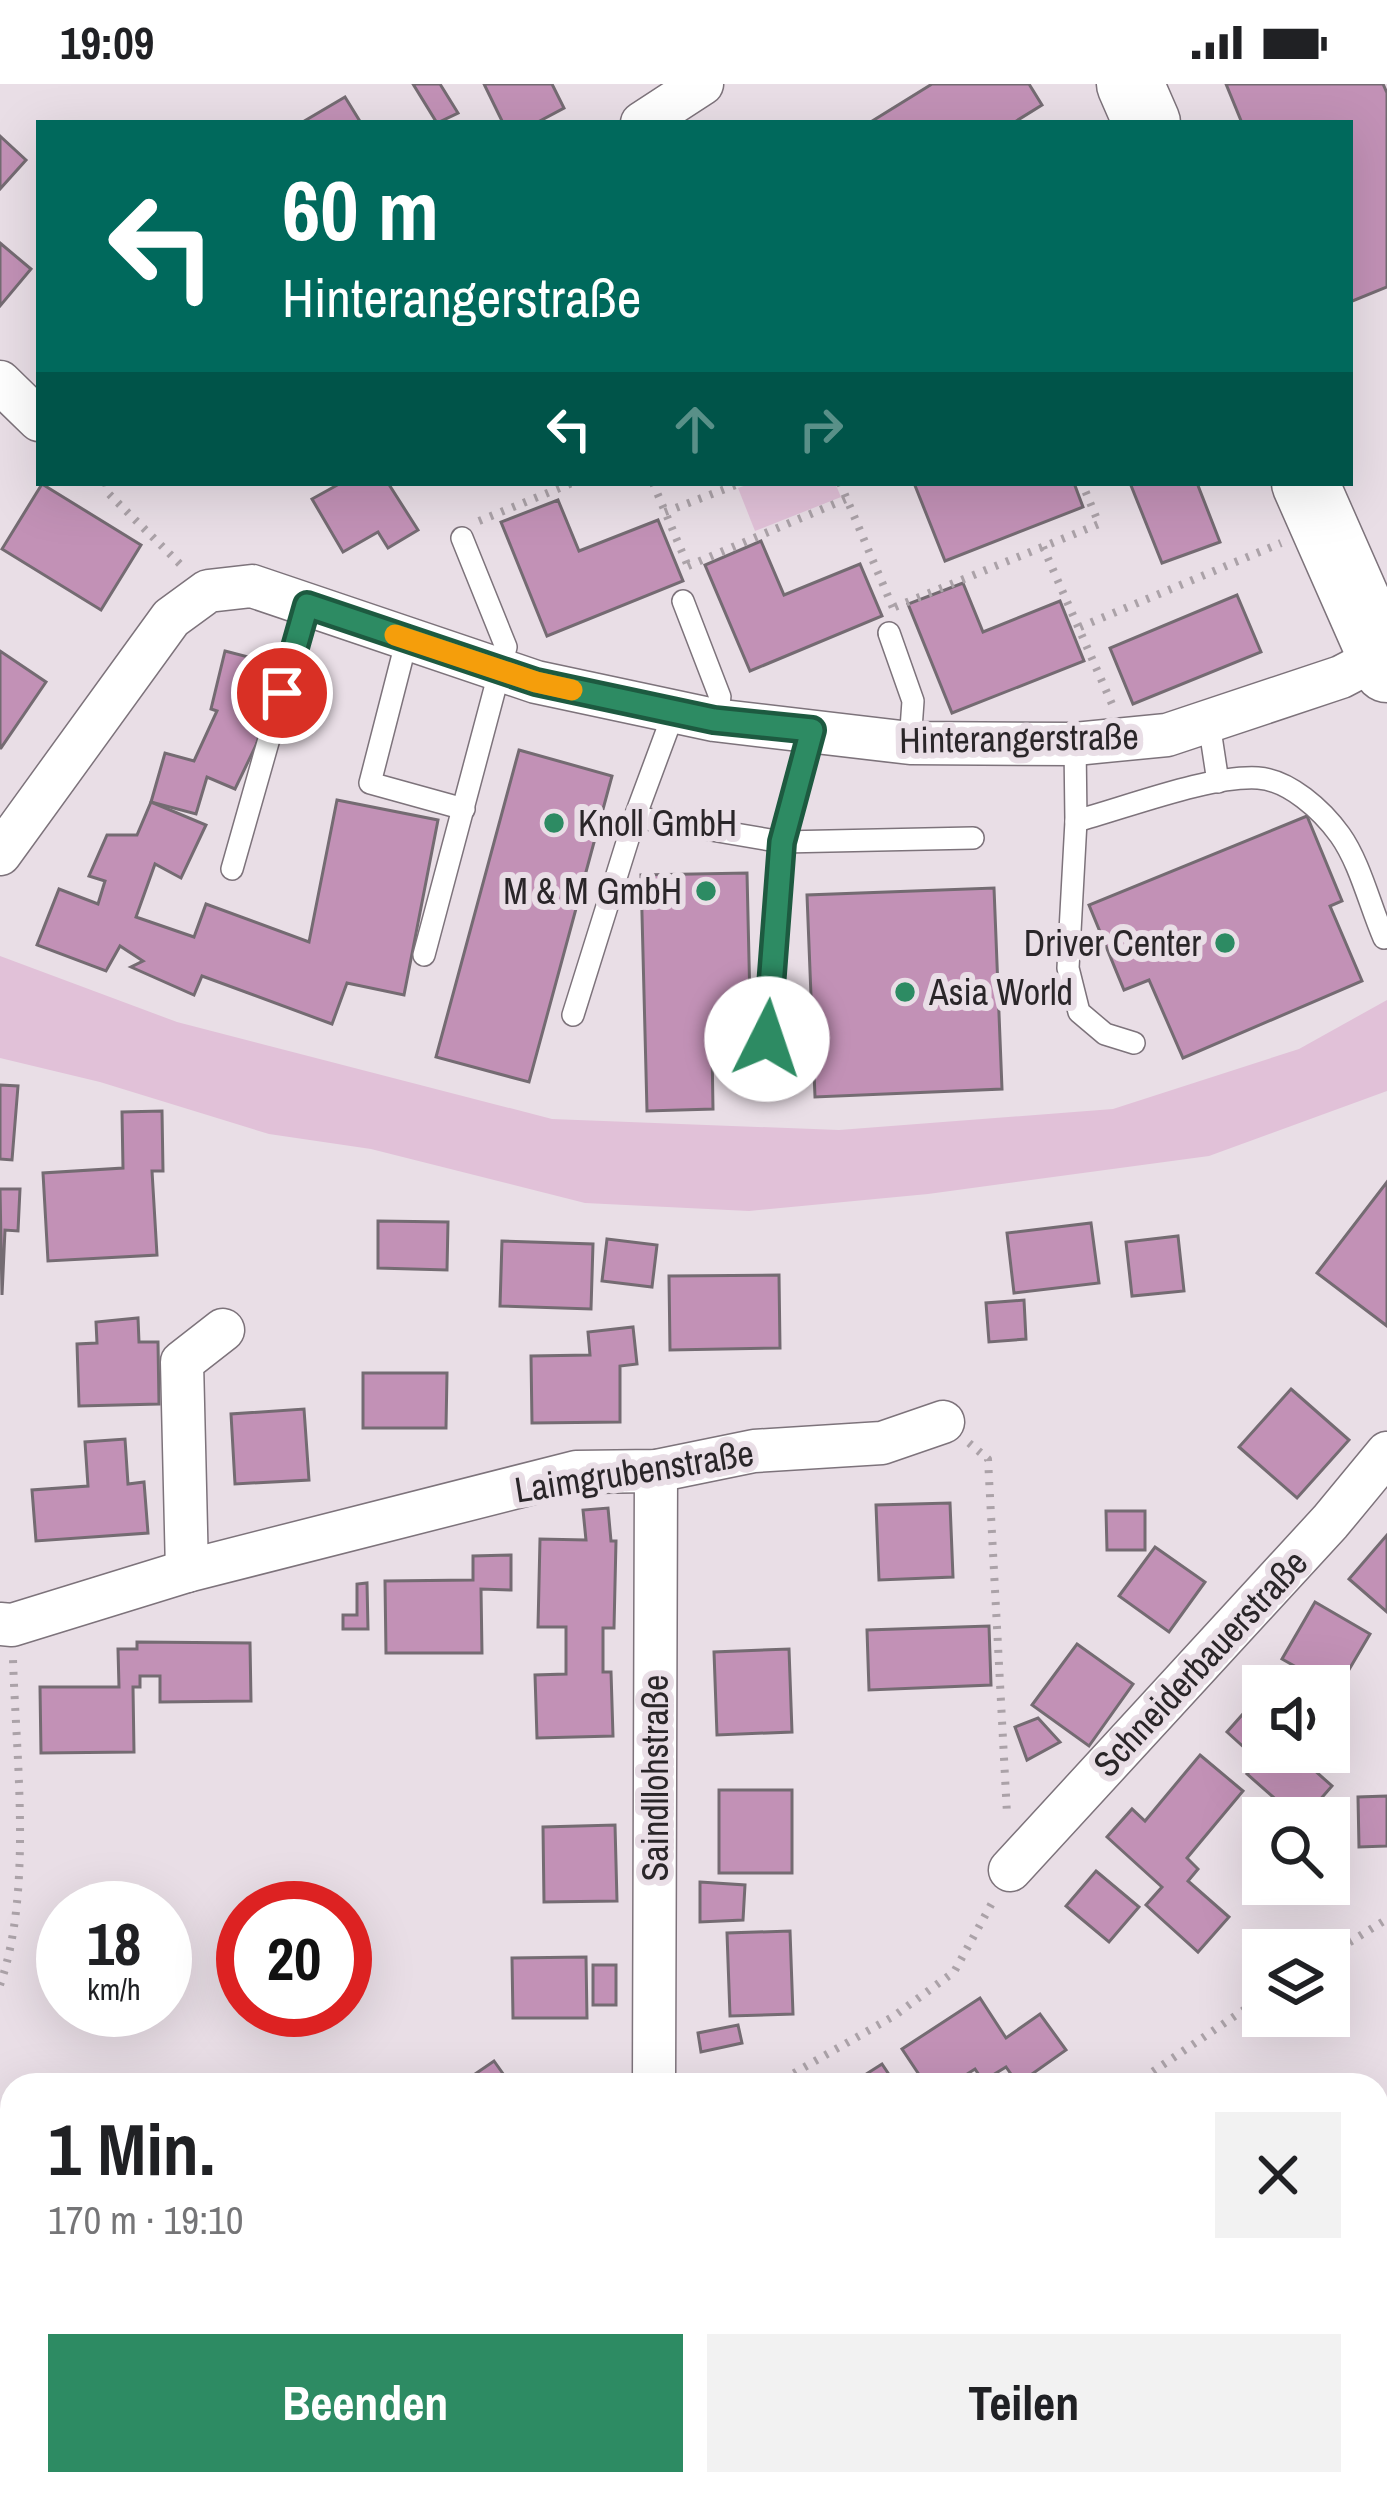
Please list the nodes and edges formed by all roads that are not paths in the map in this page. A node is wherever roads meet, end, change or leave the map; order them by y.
1 (702, 84) edge
2 (1130, 84) edge
3 (647, 120) edge
4 (1146, 120) edge
5 (0, 382) edge
6 (36, 417) edge
7 (1307, 486) edge
8 (462, 538) road end
9 (683, 601) road end
10 (307, 605) junction
11 (889, 633) road end
12 (407, 639) junction
13 (1384, 663) edge
14 (502, 671) junction
15 (694, 716) junction
16 (1209, 723) junction
17 (812, 730) junction
18 (910, 742) junction
19 (1075, 744) junction
20 (1218, 782) junction
21 (464, 808) junction
22 (635, 817) junction
23 (1076, 821) junction
24 (973, 838) dead end
25 (782, 842) junction
26 (0, 854) edge
27 (232, 869) dead end
28 (1384, 938) dead end
29 (424, 955) dead end
30 (573, 1015) dead end
31 (767, 1039) dead end
32 (1134, 1043) dead end
33 (223, 1330) dead end
34 (943, 1422) road end
35 (1387, 1453) edge
36 (656, 1472) junction
37 (187, 1570) junction
38 (6, 1624) edge
39 (1010, 1870) road end
40 (654, 2073) edge

1 - 3 street
2 - 4 main road
5 - 6 street
7 - 13 main road
8 - 14 lane
9 - 15 lane
10 - 12 street, Hinterangerstraße
10 - 26 street, Hinterangerstraße
10 - 27 lane
11 - 18 lane
12 - 14 street, Hinterangerstraße
12 - 21 lane
13 - 16 street, Hinterangerstraße
14 - 15 street, Hinterangerstraße
14 - 21 lane
15 - 17 street, Hinterangerstraße
15 - 22 lane
16 - 19 street, Hinterangerstraße
16 - 20 lane
17 - 18 street, Hinterangerstraße
17 - 25 lane
18 - 19 street, Hinterangerstraße
19 - 23 lane
20 - 23 lane
20 - 28 lane
21 - 29 lane
22 - 25 lane
22 - 30 lane
23 - 32 lane
24 - 25 lane
25 - 31 lane
33 - 37 street
34 - 36 street, Laimgrubenstraße
35 - 39 street, Schneiderbauerstraße
36 - 37 street, Laimgrubenstraße
36 - 40 street, Saindllohstraße
37 - 38 street, Laimgrubenstraße

